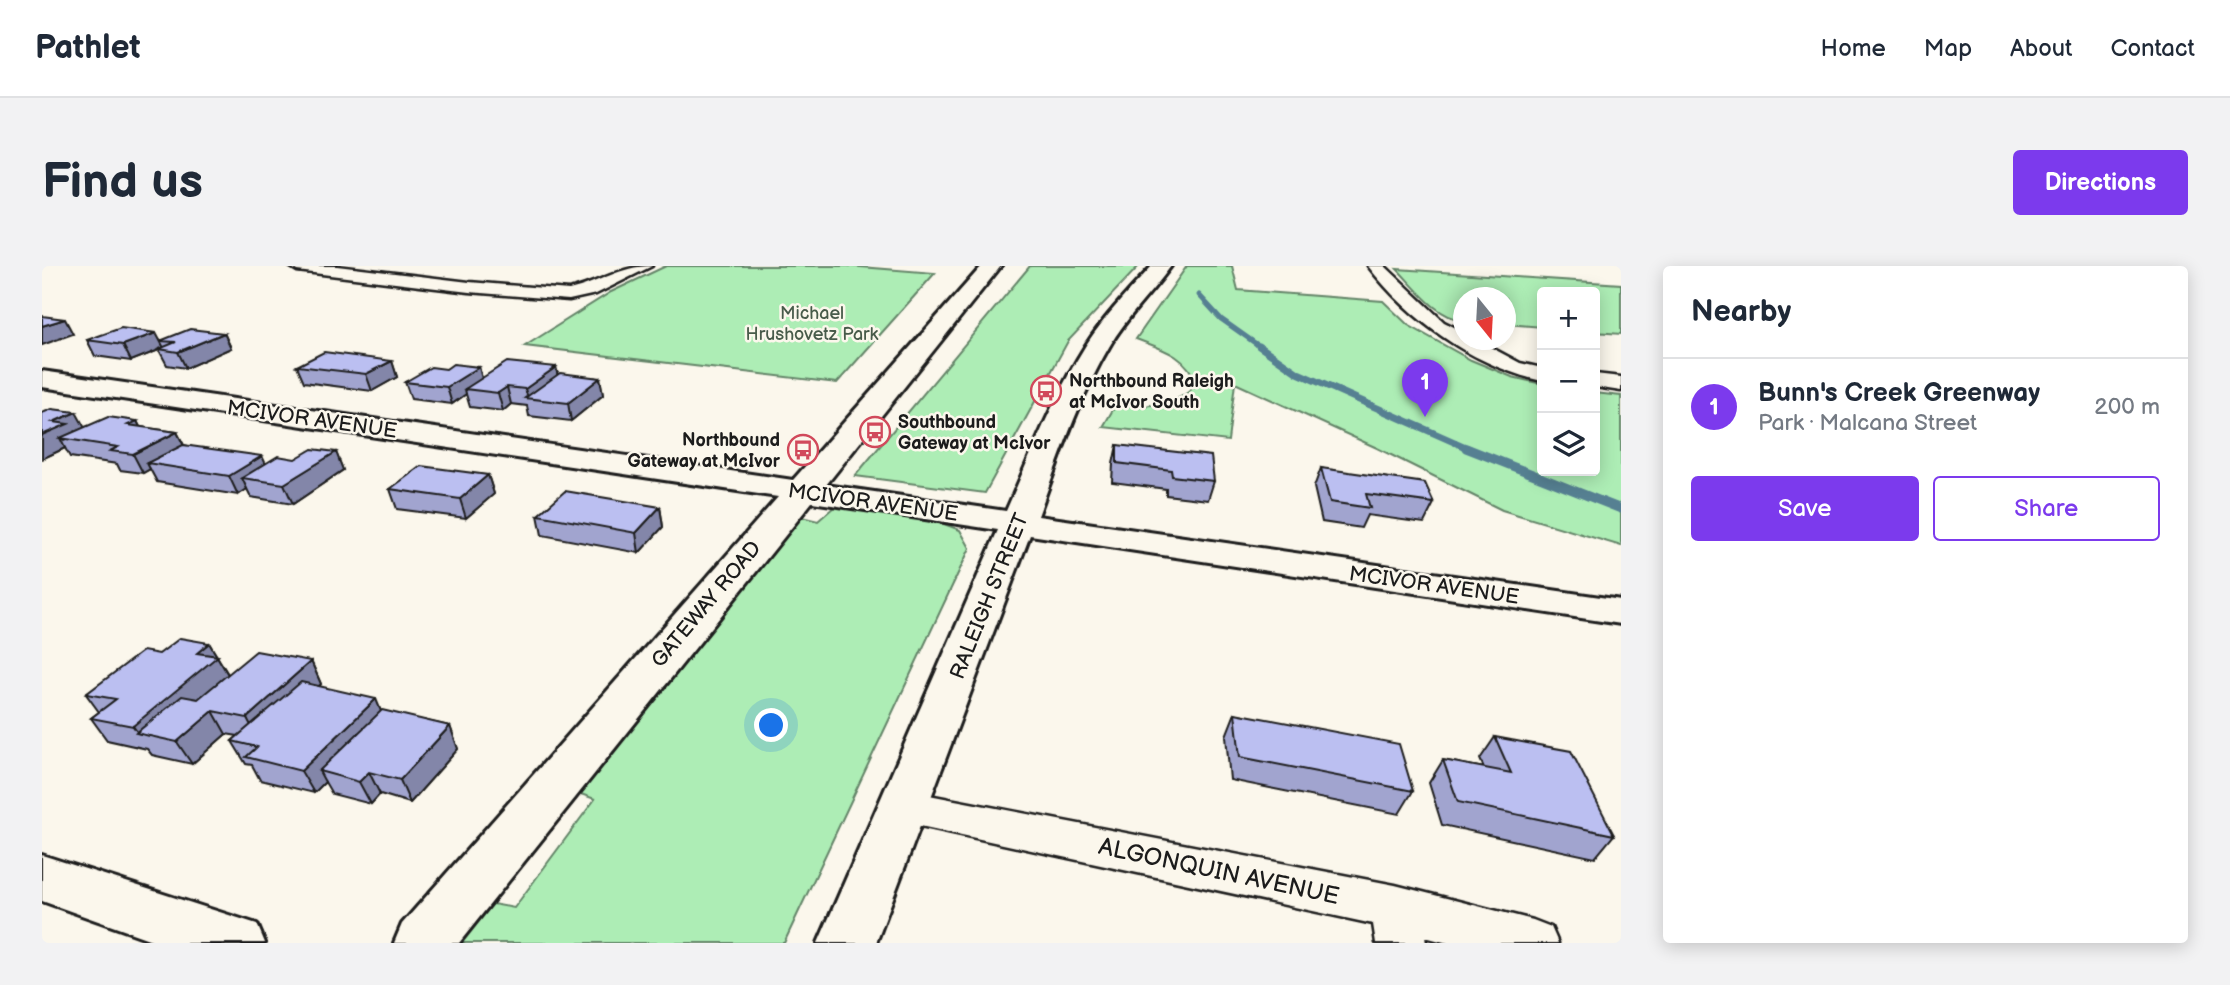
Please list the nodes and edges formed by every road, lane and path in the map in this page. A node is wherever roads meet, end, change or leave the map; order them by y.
1 (297, 266) edge
2 (643, 266) edge
3 (992, 266) edge
4 (1162, 266) edge
5 (1376, 266) edge
6 (1537, 374) edge
7 (42, 379) edge
8 (1600, 382) edge
9 (1621, 384) edge
10 (803, 491) junction
11 (1019, 523) junction
12 (1621, 612) edge
13 (903, 807) junction
14 (42, 878) edge
15 (1398, 925) edge
16 (236, 943) edge
17 (422, 943) edge
18 (847, 943) edge
19 (1533, 943) edge

1 - 2 street
3 - 10 street, GATEWAY ROAD
4 - 11 street, RALEIGH STREET
5 - 6 street
7 - 10 street, MCIVOR AVENUE
8 - 9 street
10 - 11 street, MCIVOR AVENUE
10 - 17 street, GATEWAY ROAD
11 - 12 street, MCIVOR AVENUE
11 - 13 street, RALEIGH STREET
13 - 15 street, ALGONQUIN AVENUE
13 - 18 street, RALEIGH STREET
14 - 16 street
15 - 19 street, ALGONQUIN AVENUE

